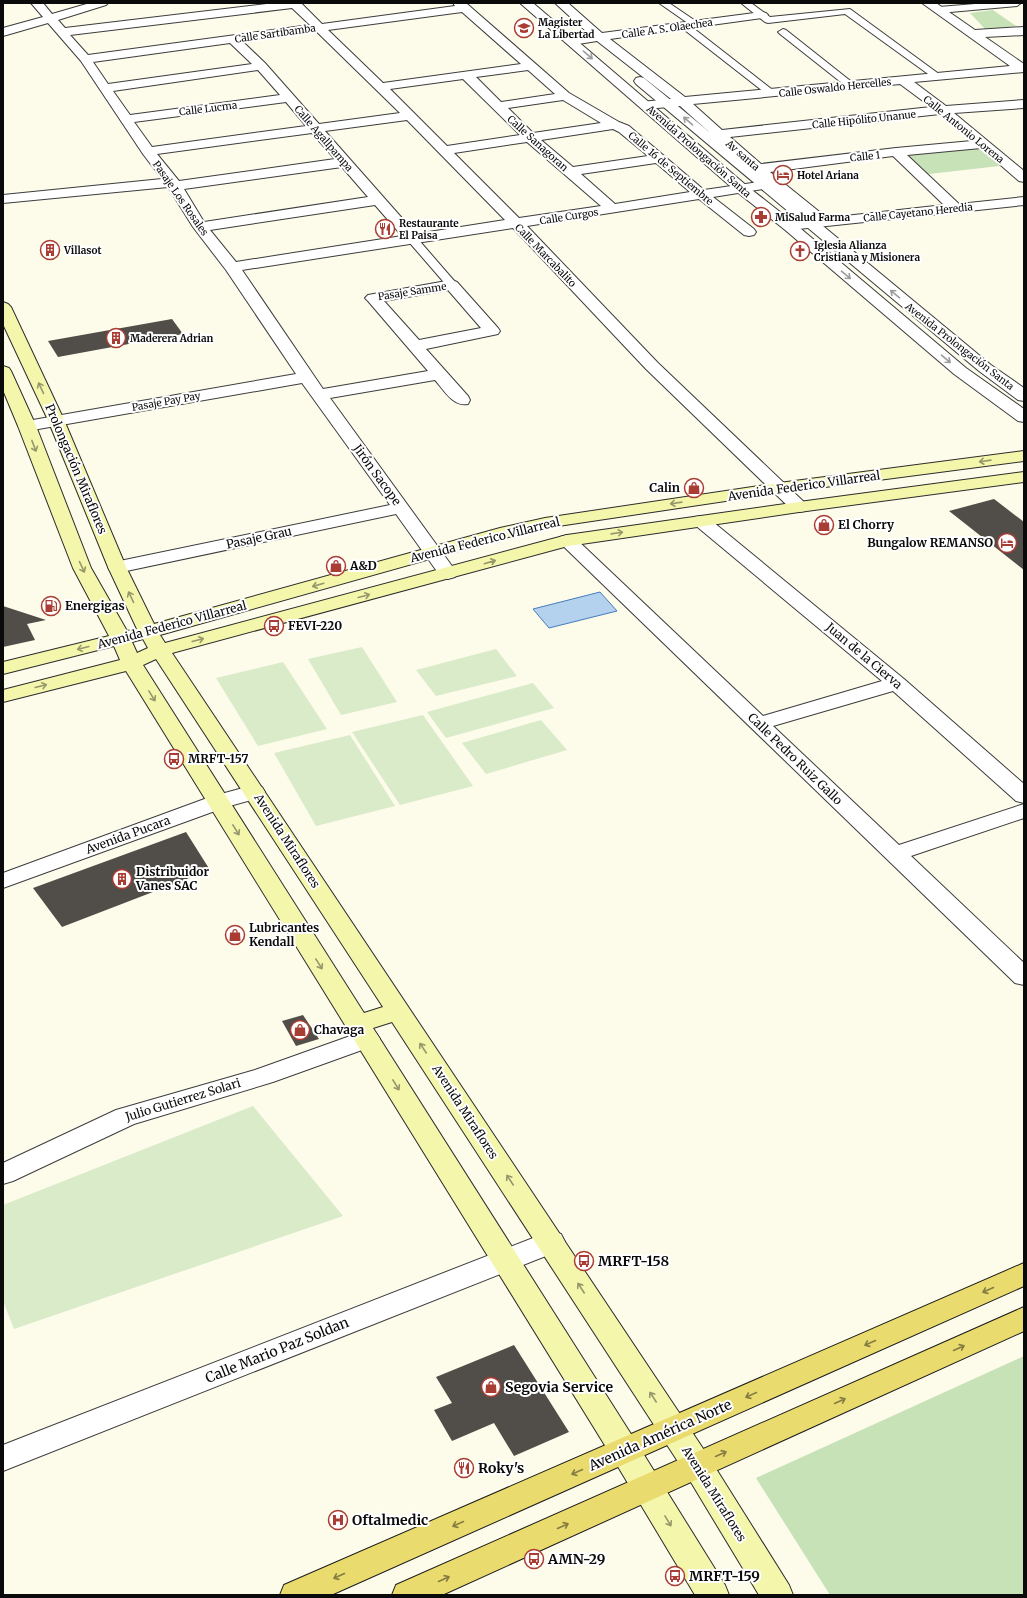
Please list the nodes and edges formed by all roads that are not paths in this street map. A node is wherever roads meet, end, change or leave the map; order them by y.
1 (37, 3) edge
2 (102, 3) edge
3 (294, 3) edge
4 (526, 3) edge
5 (547, 3) edge
6 (561, 3) edge
7 (663, 3) edge
8 (745, 3) edge
9 (928, 3) edge
10 (1017, 3) edge
11 (462, 6) edge
12 (382, 8) dead end
13 (939, 10) junction
14 (50, 17) junction
15 (393, 18) junction
16 (765, 18) junction
17 (690, 25) junction
18 (319, 28) junction
19 (1024, 31) edge
20 (3, 32) edge
21 (62, 32) junction
22 (783, 32) dead end
23 (973, 34) junction
24 (599, 37) junction
25 (233, 39) junction
26 (586, 39) junction
27 (572, 41) junction
28 (85, 59) junction
29 (261, 66) junction
30 (532, 66) junction
31 (1023, 68) edge
32 (466, 75) junction
33 (938, 77) junction
34 (903, 80) junction
35 (850, 85) junction
36 (380, 87) junction
37 (105, 88) junction
38 (771, 93) junction
39 (565, 96) junction
40 (289, 98) junction
41 (674, 102) junction
42 (1024, 104) edge
43 (646, 105) junction
44 (498, 106) junction
45 (943, 110) junction
46 (410, 116) junction
47 (126, 119) junction
48 (614, 125) junction
49 (315, 128) junction
50 (712, 135) junction
51 (531, 138) junction
52 (984, 144) junction
53 (444, 150) junction
54 (148, 151) junction
55 (896, 152) junction
56 (659, 158) junction
57 (345, 162) junction
58 (751, 169) junction
59 (570, 172) junction
60 (1024, 178) edge
61 (173, 184) junction
62 (763, 185) junction
63 (742, 189) junction
64 (702, 196) junction
65 (3, 199) edge
66 (378, 200) junction
67 (1024, 201) edge
68 (955, 208) junction
69 (613, 209) junction
70 (817, 223) junction
71 (517, 224) junction
72 (789, 226) junction
73 (200, 227) junction
74 (749, 232) dead end
75 (413, 240) junction
76 (232, 267) junction
77 (452, 284) junction
78 (3, 307) edge
79 (415, 346) junction
80 (985, 368) junction
81 (3, 371) edge
82 (960, 371) junction
83 (440, 374) junction
84 (306, 377) junction
85 (319, 395) junction
86 (1024, 396) edge
87 (462, 400) dead end
88 (1024, 417) edge
89 (56, 420) junction
90 (26, 426) junction
91 (1024, 456) edge
92 (1024, 477) edge
93 (779, 488) junction
94 (799, 507) junction
95 (401, 508) junction
96 (701, 521) junction
97 (567, 541) junction
98 (433, 553) junction
99 (116, 567) junction
100 (448, 573) junction
101 (121, 640) junction
102 (154, 641) junction
103 (131, 663) junction
104 (3, 668) edge
105 (897, 683) junction
106 (3, 696) edge
107 (758, 724) junction
108 (254, 792) junction
109 (1024, 796) edge
110 (218, 802) junction
111 (1024, 811) edge
112 (895, 854) junction
113 (3, 881) edge
114 (1024, 977) edge
115 (399, 1011) junction
116 (362, 1032) junction
117 (3, 1174) edge
118 (551, 1242) junction
119 (505, 1260) junction
120 (1024, 1274) edge
121 (1024, 1318) edge
122 (674, 1430) junction
123 (625, 1451) junction
124 (3, 1458) edge
125 (697, 1465) junction
126 (648, 1488) junction
127 (304, 1593) edge
128 (408, 1595) edge
129 (713, 1595) edge
130 (777, 1595) edge

1 - 14 street, Pasaje Los Rosales
2 - 14 street
3 - 18 street, Calle Marcabalito
3 - 21 street
4 - 27 street, Avenida Prolongación Santa
5 - 26 street, Avenida Prolongación Santa
6 - 24 street, Avenida Prolongación Santa
7 - 17 street
8 - 16 street
9 - 13 street
10 - 13 street
11 - 15 street, Calle Sartibamba
11 - 30 street, Calle 16 de Septiembre
12 - 15 street
13 - 23 street
14 - 20 street
14 - 21 street, Pasaje Los Rosales
15 - 18 street, Calle Sartibamba
16 - 17 street, Calle A. S. Olaechea
16 - 33 street
17 - 24 street, Calle A. S. Olaechea
17 - 38 street
18 - 25 street, Calle Sartibamba
18 - 36 street, Calle Marcabalito
19 - 23 street
21 - 28 street, Pasaje Los Rosales
22 - 35 street
23 - 31 street
24 - 26 street, Calle A. S. Olaechea
24 - 41 street, Avenida Prolongación Santa
25 - 28 street, Calle Sartibamba
25 - 29 street, Calle Agallpampa
26 - 27 street, Calle A. S. Olaechea
26 - 41 street, Avenida Prolongación Santa
27 -> 43 street, Avenida Prolongación Santa
28 - 37 street, Pasaje Los Rosales
29 - 37 street
29 - 40 street, Calle Agallpampa
30 - 32 street
30 - 39 street, Calle 16 de Septiembre
31 - 33 street, Calle Oswaldo Hercelles
32 - 36 street
32 - 44 street, Calle Sanagoran
33 - 34 street, Calle Oswaldo Hercelles
34 - 35 street, Calle Oswaldo Hercelles
34 - 45 street, Calle Antonio Lorena
35 - 38 street, Calle Oswaldo Hercelles
36 - 46 street, Calle Marcabalito
37 - 47 street, Pasaje Los Rosales
38 - 41 street, Calle Oswaldo Hercelles
39 - 44 street
39 - 48 street, Calle 16 de Septiembre
40 - 47 street, Calle Lucma
40 - 49 street, Calle Agallpampa
41 - 43 street, Calle Oswaldo Hercelles
41 - 50 street, Avenida Prolongación Santa
42 - 45 street, Calle Hipólito Unanue
43 - 63 street, Avenida Prolongación Santa
44 - 51 street, Calle Sanagoran
45 - 50 street, Calle Hipólito Unanue
45 - 52 street, Calle Antonio Lorena
46 - 49 street
46 - 53 street, Calle Marcabalito
47 - 54 street, Pasaje Los Rosales
48 - 51 street
48 - 56 street, Calle 16 de Septiembre
49 - 54 street
49 - 57 street, Calle Agallpampa
50 - 58 street, Avenida Prolongación Santa
51 - 53 street
51 - 59 street, Calle Sanagoran
52 - 55 street, Calle 1
52 - 60 street, Calle Antonio Lorena
53 - 71 street, Calle Marcabalito
54 - 61 street, Pasaje Los Rosales
55 - 58 street, Calle 1
55 - 68 street
56 - 59 street
56 - 64 street, Calle 16 de Septiembre
57 - 61 street
57 - 66 street, Calle Agallpampa
58 - 62 street, Avenida Prolongación Santa
58 - 70 street, Av santa
59 - 69 street, Calle Sanagoran
61 - 65 street
61 - 73 street, Pasaje Los Rosales
62 - 63 street, Calle Curgos
62 - 70 street, Avenida Prolongación Santa
63 - 64 street, Calle Curgos
63 - 72 street, Avenida Prolongación Santa
64 - 69 street, Calle Curgos
64 - 74 street, Calle 16 de Septiembre
66 - 73 street
66 - 75 street, Calle Agallpampa
67 - 68 street, Calle Cayetano Heredia
68 - 70 street, Calle Cayetano Heredia
69 - 71 street, Calle Curgos
70 - 72 street, Calle Cayetano Heredia
80 -> 70 street, Avenida Prolongación Santa
71 - 75 street, Calle Curgos
71 - 93 street, Calle Marcabalito
72 -> 82 street, Avenida Prolongación Santa
73 - 76 street, Pasaje Los Rosales
75 - 76 street, Calle Curgos
75 - 77 street
76 - 84 street, Pasaje Los Rosales
77 - 79 street
77 - 79 street, Pasaje Samme
89 -> 78 main road, Prolongación Miraflores
79 - 83 street
80 - 82 street
80 - 86 street, Avenida Prolongación Santa
81 - 90 main road
82 - 88 street, Avenida Prolongación Santa
83 - 85 street
83 - 87 street
84 - 85 street, Jirón Sacope
84 - 89 street, Pasaje Pay Pay
85 - 95 street, Jirón Sacope
89 - 90 street, Pasaje Pay Pay
89 - 99 main road, Prolongación Miraflores
90 -> 101 main road
91 -> 93 main road, Avenida Federico Villarreal
92 - 94 main road, Avenida Federico Villarreal
93 - 94 street, Calle Marcabalito
93 -> 98 main road, Avenida Federico Villarreal
94 - 96 main road, Avenida Federico Villarreal
95 - 98 street, Jirón Sacope
95 - 99 street, Pasaje Grau
97 -> 96 main road, Avenida Federico Villarreal
96 - 105 street, Juan de la Cierva
100 -> 97 main road, Avenida Federico Villarreal
97 - 107 street, Calle Pedro Ruiz Gallo
98 - 100 street, Jirón Sacope
98 -> 102 main road, Avenida Federico Villarreal
102 -> 99 main road, Prolongación Miraflores
102 -> 100 main road, Avenida Federico Villarreal
101 - 102 main road, Avenida Federico Villarreal
101 - 103 main road
101 -> 104 main road, Avenida Federico Villarreal
102 - 103 main road
102 - 108 main road, Avenida Miraflores
106 -> 103 main road
103 -> 110 main road
105 - 107 street
105 - 109 street, Juan de la Cierva
107 - 112 street, Calle Pedro Ruiz Gallo
108 - 110 street, Avenida Pucara
108 - 115 main road, Avenida Miraflores
110 - 113 street, Avenida Pucara
110 -> 116 main road
111 - 112 street
112 - 114 street, Calle Pedro Ruiz Gallo
115 - 116 main road
118 -> 115 main road, Avenida Miraflores
116 - 117 street, Julio Gutierrez Solari
116 -> 119 main road
118 - 119 street, Calle Mario Paz Soldan
122 -> 118 main road, Avenida Miraflores
119 - 123 main road
119 - 124 street, Calle Mario Paz Soldan
120 -> 122 main road, Avenida América Norte
125 -> 121 main road
122 - 123 main road, Avenida América Norte
122 - 125 main road, Avenida Miraflores
123 - 126 main road
123 -> 127 main road, Avenida América Norte
125 - 126 main road
125 - 130 main road, Avenida Miraflores
128 -> 126 main road
126 -> 129 main road

